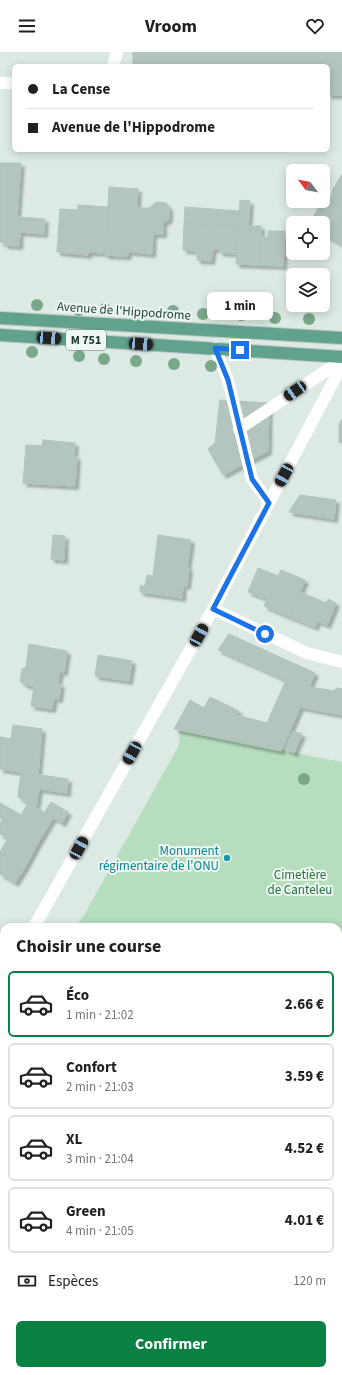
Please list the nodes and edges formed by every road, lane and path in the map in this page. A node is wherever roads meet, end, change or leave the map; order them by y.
1 (117, 52) edge
2 (114, 64) edge
3 (0, 83) edge
4 (12, 83) edge
5 (0, 318) edge
6 (0, 334) edge
7 (342, 338) edge
8 (215, 348) junction
9 (342, 358) edge
10 (342, 365) edge
11 (240, 429) junction
12 (269, 503) junction
13 (213, 609) junction
14 (342, 662) edge
15 (36, 923) edge

1 - 2 street
3 - 4 street
5 - 7 main road, Avenue de l'Hippodrome / M 751
6 - 8 main road, M 751
8 - 9 main road, M 751
8 - 11 street
9 - 11 street
10 - 12 street
11 - 12 street
12 - 13 street
13 - 14 street
13 - 15 street

